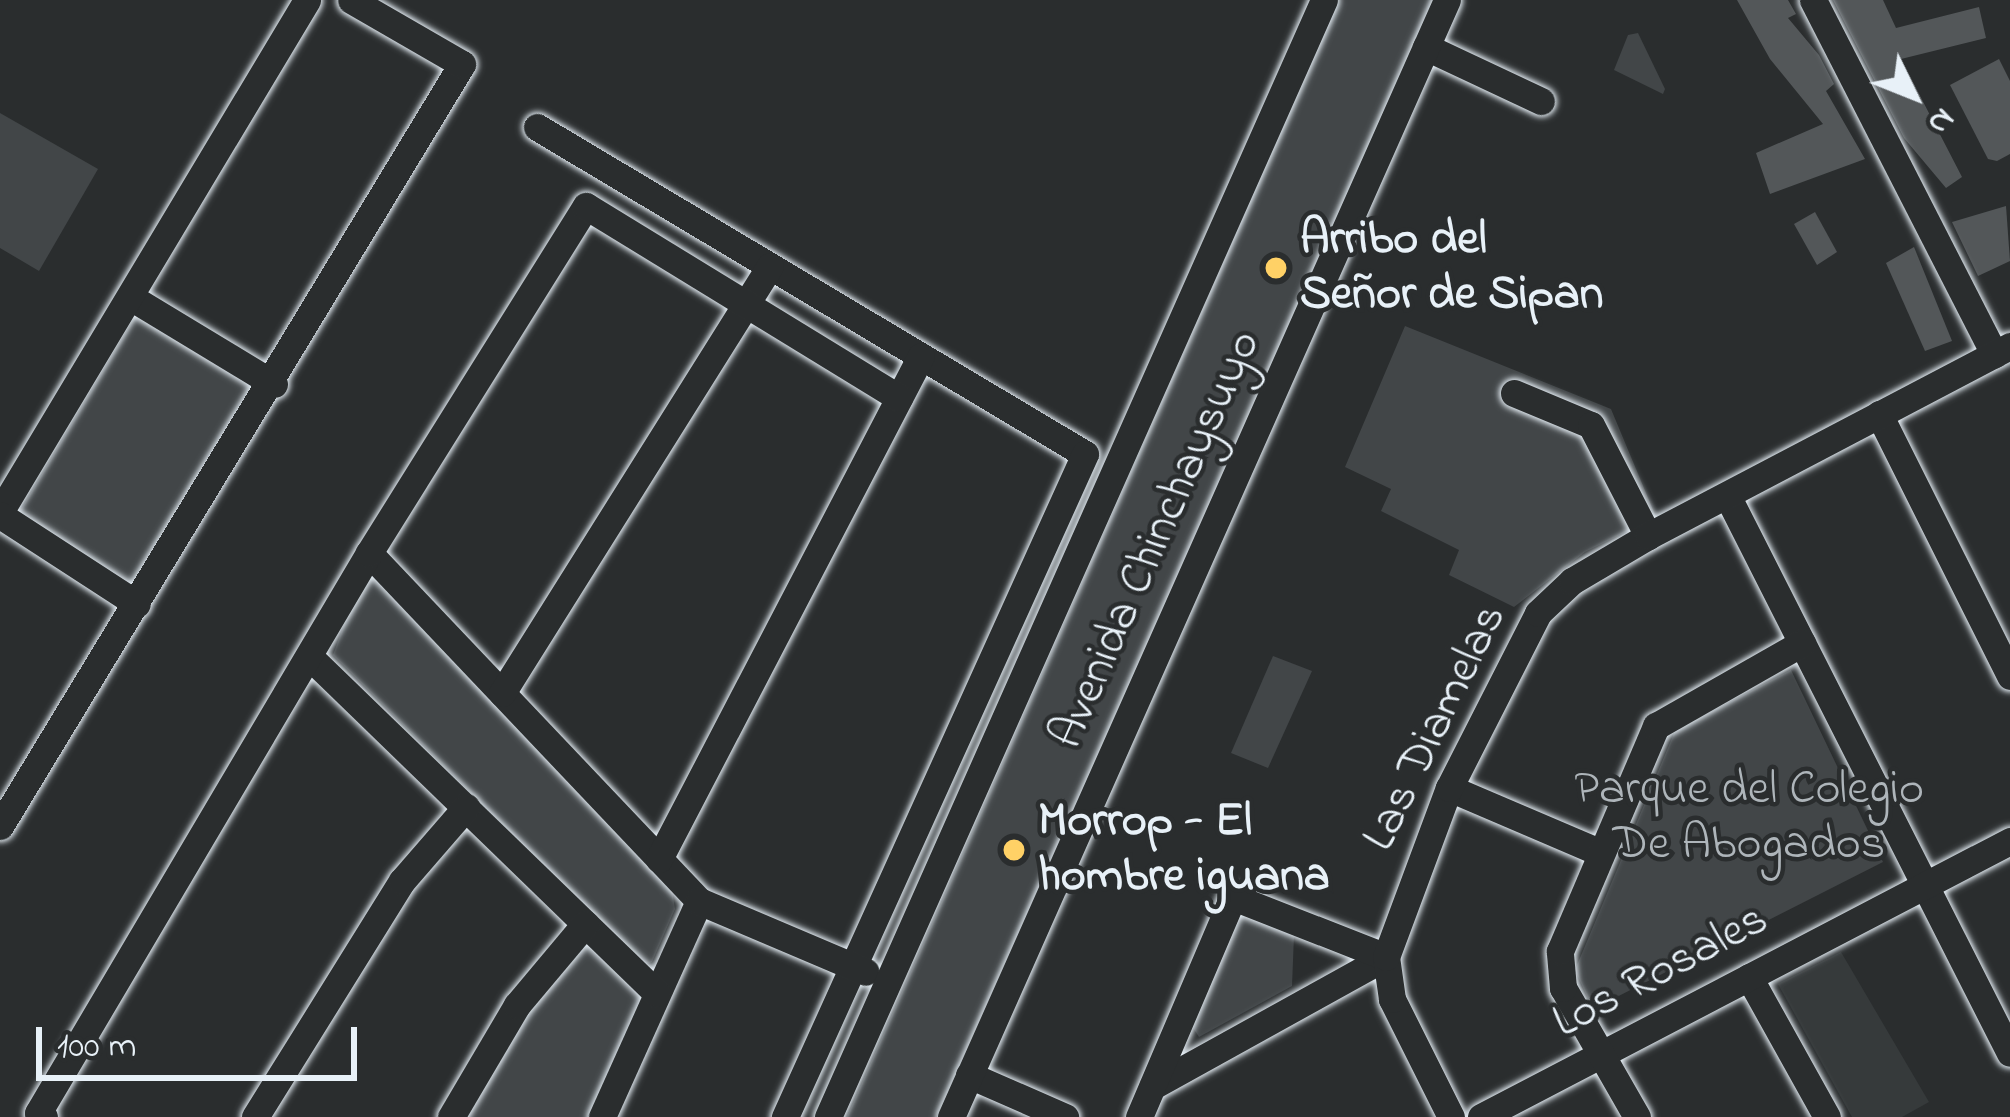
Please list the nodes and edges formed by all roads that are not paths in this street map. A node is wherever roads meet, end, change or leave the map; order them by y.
1 (307, 0) edge
2 (351, 0) edge
3 (1324, 0) edge
4 (1447, 0) edge
5 (1813, 0) edge
6 (1426, 47) junction
7 (1541, 101) dead end
8 (537, 127) dead end
9 (770, 266) junction
10 (132, 298) junction
11 (746, 304) junction
12 (2002, 350) edge
13 (921, 356) junction
14 (274, 384) junction
15 (1514, 393) dead end
16 (899, 398) junction
17 (1879, 414) junction
18 (1727, 496) junction
19 (0, 513) edge
20 (1648, 536) junction
21 (369, 553) junction
22 (137, 604) junction
23 (1802, 643) junction
24 (312, 659) junction
25 (2010, 676) edge
26 (502, 693) junction
27 (1449, 788) junction
28 (466, 807) junction
29 (0, 826) edge
30 (2010, 841) edge
31 (1597, 851) junction
32 (659, 859) junction
33 (1925, 885) junction
34 (699, 901) junction
35 (585, 924) junction
36 (1386, 957) junction
37 (853, 967) junction
38 (1749, 977) junction
39 (888, 982) junction
40 (657, 993) junction
41 (2010, 1053) edge
42 (1601, 1054) junction
43 (969, 1075) junction
44 (1148, 1106) edge
45 (1448, 1116) edge
46 (44, 1117) edge
47 (255, 1117) edge
48 (451, 1117) edge
49 (602, 1117) edge
50 (785, 1117) edge
51 (828, 1117) edge
52 (950, 1117) edge
53 (1065, 1117) edge
54 (1481, 1117) edge
55 (1637, 1117) edge
56 (1827, 1117) edge

1 - 10 street
2 - 14 street
3 - 39 street, Avenida Chinchaysuyo
4 - 6 street, Avenida Chinchaysuyo
5 - 12 street
6 - 7 street
6 - 43 street, Avenida Chinchaysuyo
8 - 9 street
9 - 11 street
9 - 13 street
10 - 14 street
10 - 19 street
11 - 16 street
11 - 21 street
11 - 26 street
12 - 17 street, Las Diamelas
13 - 16 street
13 - 37 street
14 - 22 street
15 - 20 street
16 - 32 street
17 - 18 street, Las Diamelas
17 - 25 street
18 - 20 street, Las Diamelas
18 - 23 street
19 - 22 street
20 - 27 street, Las Diamelas
21 - 24 street
21 - 26 street
22 - 29 street
23 - 31 street
23 - 33 street
24 - 28 street
24 - 46 street
26 - 32 street
27 - 31 street
27 - 36 street, Las Diamelas
28 - 35 street
28 - 47 street
30 - 33 street, Los Rosales
31 - 42 street
32 - 34 street
33 - 38 street, Los Rosales
33 - 41 street
34 - 37 street
34 - 40 street
35 - 40 street
35 - 48 street
36 - 44 street
36 - 44 street
36 - 45 street
37 - 39 street
37 - 50 street
38 - 42 street, Los Rosales
38 - 56 street
39 - 51 street, Avenida Chinchaysuyo
40 - 49 street
42 - 54 street, Los Rosales
42 - 55 street
43 - 52 street, Avenida Chinchaysuyo
43 - 53 street

